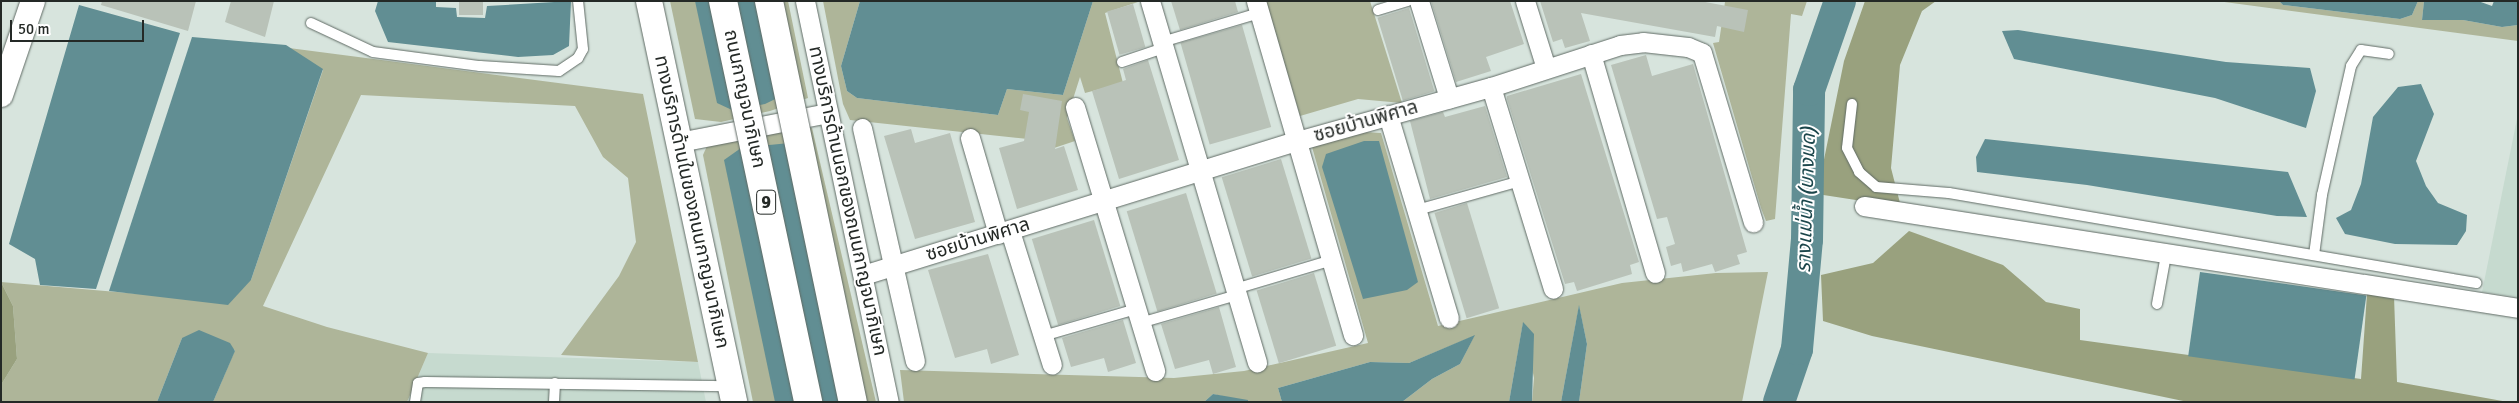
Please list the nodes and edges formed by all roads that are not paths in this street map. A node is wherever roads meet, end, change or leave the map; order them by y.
1 (33, 1) edge
2 (578, 1) edge
3 (649, 1) edge
4 (723, 1) edge
5 (769, 1) edge
6 (805, 1) edge
7 (1150, 1) edge
8 (1408, 1) edge
9 (1419, 1) edge
10 (1525, 1) edge
11 (1258, 7) edge
12 (1378, 10) dead end
13 (311, 22) dead end
14 (1163, 45) junction
15 (1591, 54) junction
16 (2390, 54) dead end
17 (1122, 62) dead end
18 (1546, 68) junction
19 (1491, 86) junction
20 (1, 95) edge
21 (1449, 98) junction
22 (1852, 104) dead end
23 (1075, 107) dead end
24 (828, 113) junction
25 (1388, 115) junction
26 (862, 128) dead end
27 (970, 138) dead end
28 (1297, 141) junction
29 (679, 142) junction
30 (1200, 170) junction
31 (1520, 181) junction
32 (1103, 201) junction
33 (1864, 206) dead end
34 (1417, 210) junction
35 (1753, 222) dead end
36 (1004, 232) junction
37 (2166, 255) junction
38 (2314, 256) junction
39 (1332, 260) junction
40 (892, 265) junction
41 (1655, 273) dead end
42 (863, 275) junction
43 (2476, 283) dead end
44 (1552, 289) dead end
45 (1236, 292) junction
46 (2157, 304) dead end
47 (2518, 308) edge
48 (1138, 316) junction
49 (1450, 318) dead end
50 (1353, 335) dead end
51 (1043, 336) junction
52 (915, 361) dead end
53 (1257, 363) dead end
54 (1052, 365) dead end
55 (1155, 371) dead end
56 (555, 383) junction
57 (732, 394) edge
58 (414, 402) edge
59 (554, 402) edge
60 (808, 402) edge
61 (853, 402) edge
62 (889, 402) edge

1 - 20 street
2 - 13 lane
3 - 29 main road, ทางบริการด้านในของถนนกาญจนาภิเษก
4 - 60 highway, ถนนกาญจนาภิเษก / 9, bridge
5 - 61 highway, bridge
6 - 24 street, ทางบริการด้านนอกของถนนกาญจนาภิเษก
7 - 14 street
8 - 12 lane
9 - 21 street
10 - 18 street
11 - 14 lane
11 - 28 street
14 - 17 lane
14 - 30 street
15 - 18 street, ซอยบ้านพิศาล
15 - 35 street, ซอยบ้านพิศาล
15 - 41 street
16 - 38 lane
18 - 19 street, ซอยบ้านพิศาล
19 - 21 street, ซอยบ้านพิศาล
19 - 31 street
21 - 25 street, ซอยบ้านพิศาล
22 - 38 lane
23 - 32 street
24 - 29 street
24 - 42 street, ทางบริการด้านนอกของถนนกาญจนาภิเษก
25 - 28 street, ซอยบ้านพิศาล
25 - 34 street
26 - 40 street
27 - 36 street
28 - 30 street, ซอยบ้านพิศาล
28 - 39 street
29 - 57 main road, ทางบริการด้านในของถนนกาญจนาภิเษก
30 - 32 street, ซอยบ้านพิศาล
30 - 45 street
31 - 34 lane
31 - 44 street
32 - 36 street, ซอยบ้านพิศาล
32 - 48 street
33 - 37 street
34 - 49 street
36 - 40 street, ซอยบ้านพิศาล
36 - 51 street
37 - 46 lane
37 - 47 street
38 - 43 lane
39 - 45 lane
39 - 50 street
40 - 42 street, ซอยบ้านพิศาล
40 - 52 street
42 - 62 street, ทางบริการด้านนอกของถนนกาญจนาภิเษก
45 - 48 lane
45 - 53 street
48 - 51 lane
48 - 55 street
51 - 54 street
56 - 57 lane
56 - 58 lane
56 - 59 lane

